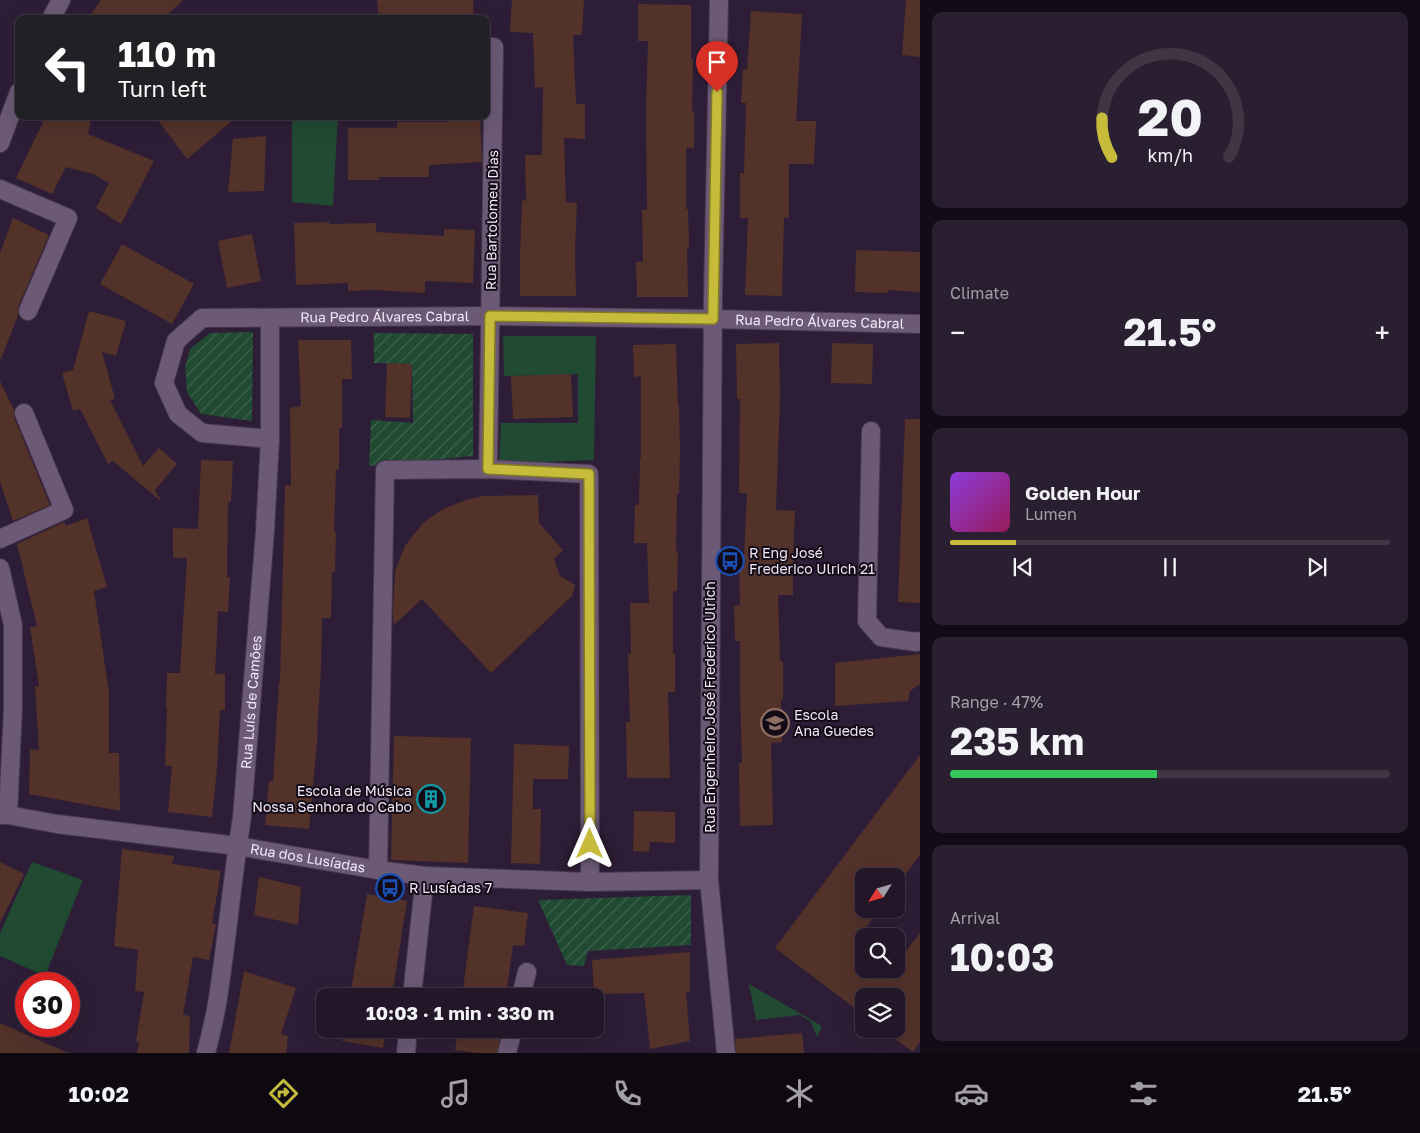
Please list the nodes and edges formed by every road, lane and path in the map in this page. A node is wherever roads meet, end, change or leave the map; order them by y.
1 (61, 0) edge
2 (719, 0) edge
3 (52, 15) edge
4 (490, 47) edge
5 (490, 91) edge
6 (15, 103) edge
7 (0, 143) edge
8 (0, 189) edge
9 (28, 311) dead end
10 (490, 316) junction
11 (270, 318) junction
12 (713, 319) junction
13 (920, 324) edge
14 (24, 413) dead end
15 (871, 431) dead end
16 (270, 439) junction
17 (488, 469) junction
18 (0, 539) edge
19 (0, 568) edge
20 (920, 641) edge
21 (4, 815) edge
22 (237, 846) junction
23 (378, 870) junction
24 (425, 876) junction
25 (709, 880) junction
26 (590, 882) junction
27 (526, 972) dead end
28 (413, 988) edge
29 (523, 988) edge
30 (407, 1038) edge
31 (511, 1038) edge
32 (206, 1053) edge
33 (406, 1053) edge
34 (507, 1053) edge
35 (726, 1053) edge

1 - 3 street
2 - 12 street, Rua Engenheiro José Frederico Ulrich
4 - 5 street, Rua Bartolomeu Dias
5 - 10 street, Rua Bartolomeu Dias
6 - 7 street
8 - 9 street
10 - 11 street, Rua Pedro Álvares Cabral
10 - 12 street, Rua Pedro Álvares Cabral
10 - 17 street, Rua Bartolomeu Dias
11 - 16 street, Rua Luís de Camões
11 - 16 street
12 - 13 street, Rua Pedro Álvares Cabral
12 - 25 street, Rua Engenheiro José Frederico Ulrich
14 - 18 street
15 - 20 street
16 - 22 street, Rua Luís de Camões
17 - 23 street
17 - 26 street
19 - 21 street
21 - 22 street, Rua dos Lusíadas
22 - 23 street, Rua dos Lusíadas
22 - 32 street, Rua Luís de Camões
23 - 24 street, Rua dos Lusíadas
24 - 26 street, Rua dos Lusíadas
24 - 28 street
25 - 26 street, Rua dos Lusíadas
25 - 35 street, Rua Engenheiro José Frederico Ulrich
27 - 29 street
30 - 33 street
31 - 34 street

